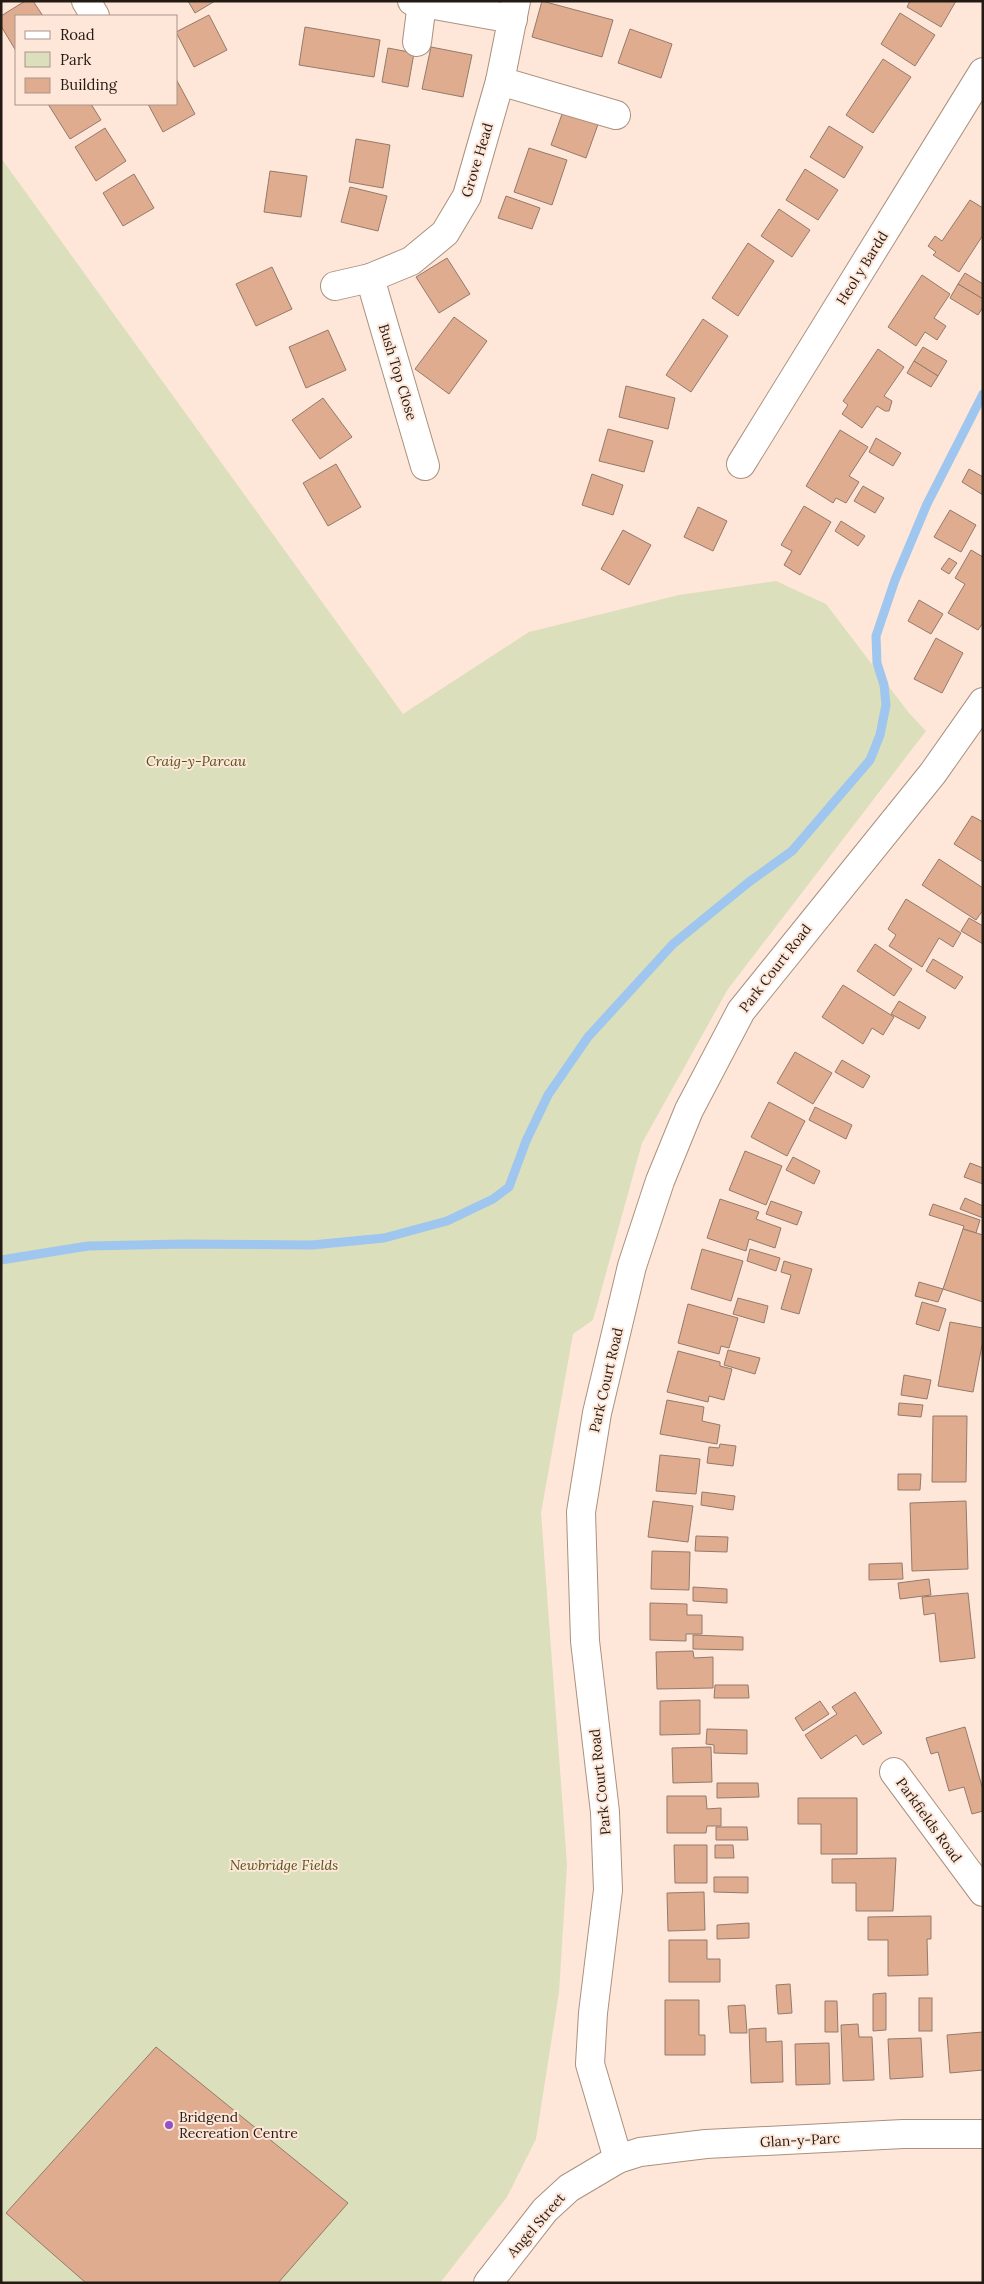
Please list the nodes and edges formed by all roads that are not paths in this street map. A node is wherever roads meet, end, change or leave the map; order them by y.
1 (86, 1) edge
2 (417, 2) edge
3 (514, 10) edge
4 (94, 15) edge
5 (416, 42) dead end
6 (983, 72) edge
7 (500, 81) junction
8 (616, 115) dead end
9 (370, 278) junction
10 (335, 286) dead end
11 (741, 464) dead end
12 (425, 466) dead end
13 (983, 702) edge
14 (894, 1772) dead end
15 (983, 1892) edge
16 (983, 2134) edge
17 (618, 2159) junction
18 (488, 2283) edge

1 - 4 street
2 - 3 street, Grove Head
2 - 5 street, Grove Head
3 - 7 street, Grove Head
6 - 11 street, Heol y Bardd
7 - 8 street
7 - 9 street, Grove Head
9 - 10 street, Grove Head
9 - 12 street, Bush Top Close
13 - 17 street, Park Court Road
14 - 15 street, Parkfields Road
16 - 17 street, Glan-y-Parc
17 - 18 street, Angel Street

